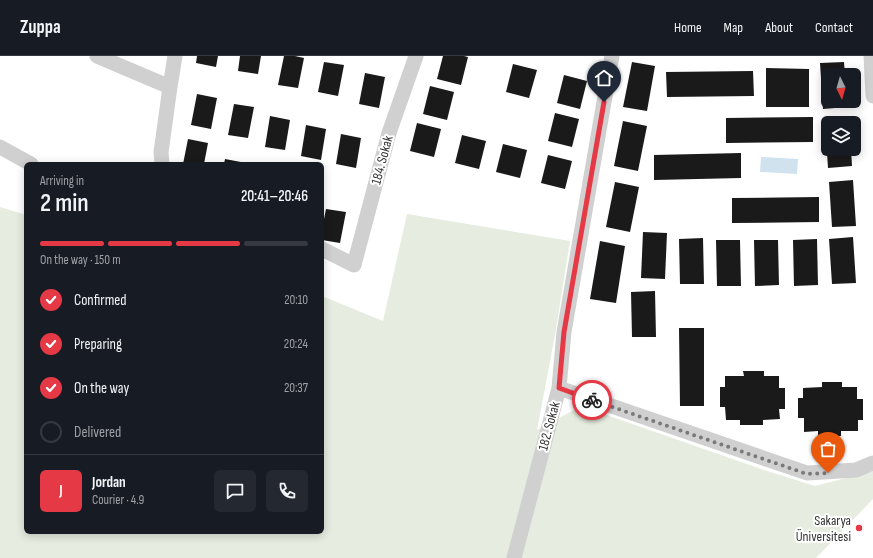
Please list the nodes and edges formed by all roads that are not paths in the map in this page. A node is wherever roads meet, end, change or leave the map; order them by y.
1 (97, 56) edge
2 (175, 56) edge
3 (416, 56) edge
4 (612, 56) edge
5 (871, 56) edge
6 (170, 87) junction
7 (873, 96) edge
8 (0, 147) edge
9 (27, 162) edge
10 (162, 162) edge
11 (324, 250) edge
12 (559, 388) junction
13 (873, 463) edge
14 (514, 558) edge

1 - 6 street
2 - 6 street
3 - 11 street, 184. Sokak
4 - 12 street, 182. Sokak
5 - 7 street
6 - 10 street
8 - 9 street
12 - 13 street
12 - 14 street, 182. Sokak

